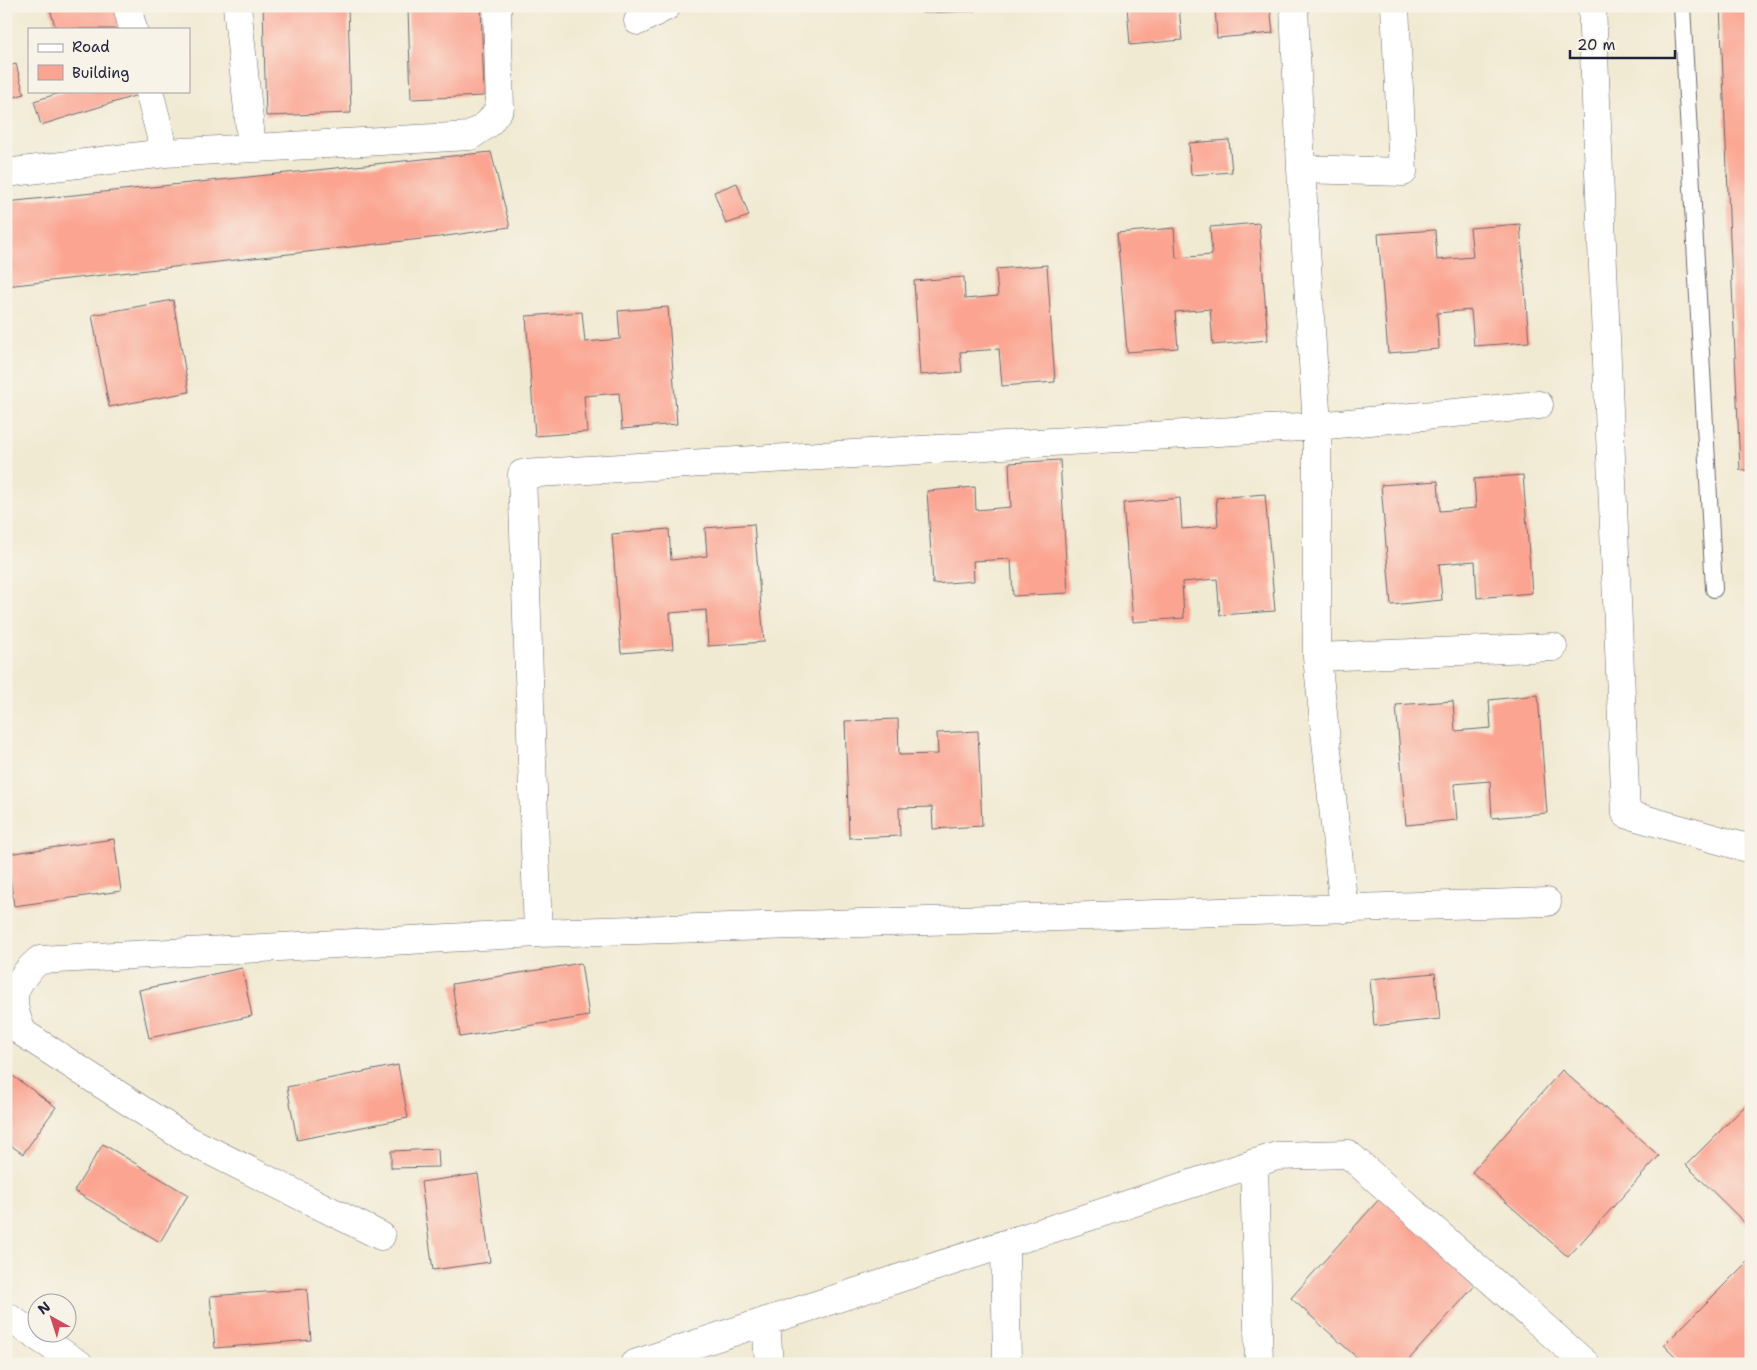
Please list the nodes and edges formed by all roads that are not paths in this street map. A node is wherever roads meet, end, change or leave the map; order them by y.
1 (127, 6) edge
2 (237, 6) edge
3 (497, 6) edge
4 (667, 6) edge
5 (1294, 6) edge
6 (1395, 6) edge
7 (1592, 6) edge
8 (1682, 6) edge
9 (638, 21) dead end
10 (133, 28) edge
11 (149, 92) edge
12 (252, 148) junction
13 (165, 153) junction
14 (1301, 169) junction
15 (6, 173) edge
16 (1539, 405) dead end
17 (1317, 426) junction
18 (1714, 589) dead end
19 (1553, 647) dead end
20 (1317, 657) junction
21 (1751, 849) edge
22 (1547, 902) dead end
23 (1344, 909) junction
24 (538, 933) junction
25 (1254, 1163) junction
26 (381, 1236) dead end
27 (1005, 1244) junction
28 (6, 1316) edge
29 (766, 1321) junction
30 (79, 1364) edge
31 (634, 1364) edge
32 (769, 1364) edge
33 (1007, 1364) edge
34 (1259, 1364) edge
35 (1586, 1364) edge

1 - 10 street
2 - 12 street
3 - 12 street
4 - 9 street
5 - 14 street
6 - 14 street
7 - 21 street
8 - 18 lane
11 - 13 street
12 - 13 street
13 - 15 street
14 - 17 street
16 - 17 street
17 - 20 street
17 - 24 street
19 - 20 street
20 - 23 street
22 - 23 street
23 - 24 street
24 - 26 street
25 - 27 street
25 - 34 street
25 - 35 street
27 - 29 street
27 - 33 street
28 - 30 street
29 - 31 street
29 - 32 street

